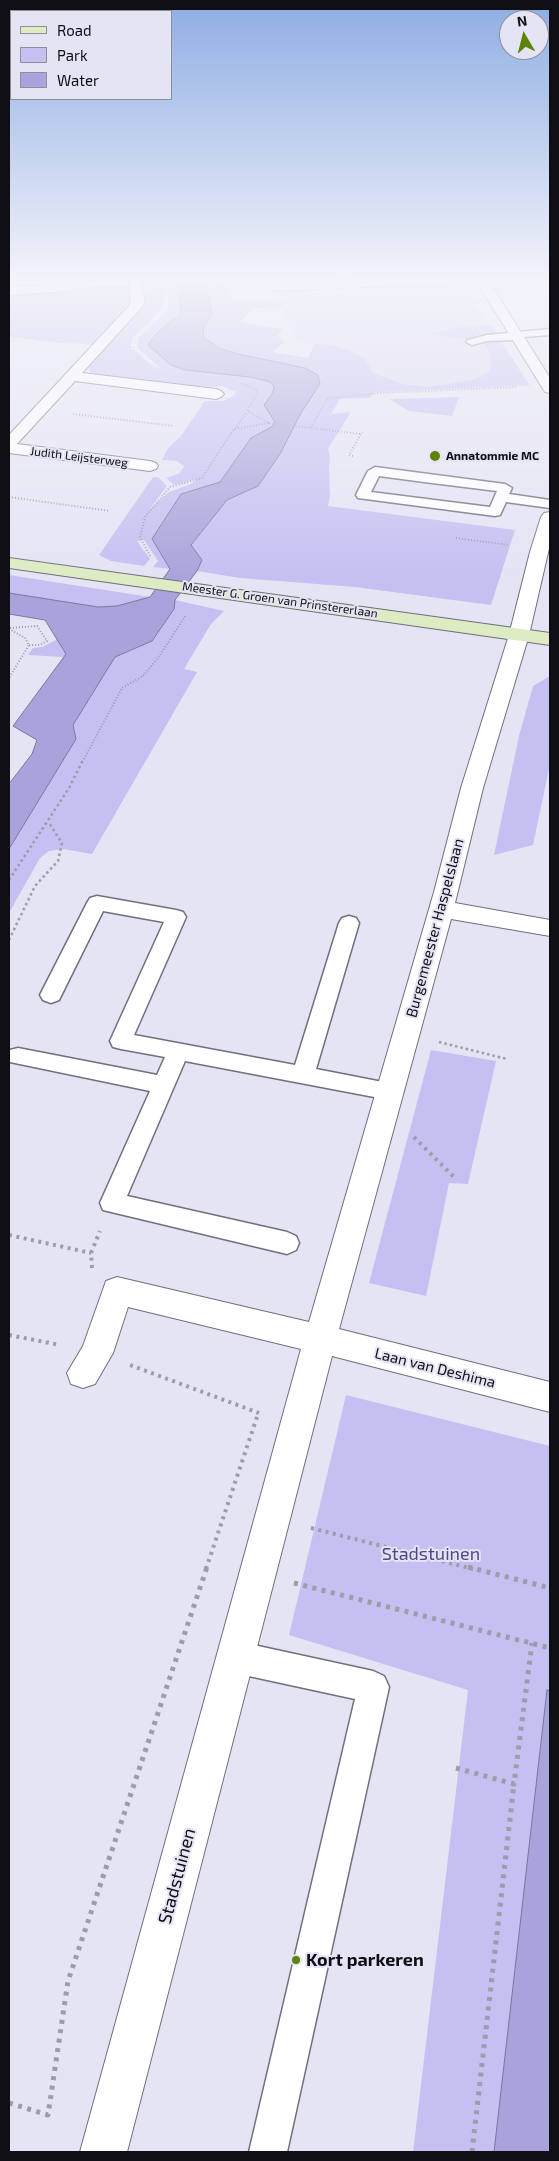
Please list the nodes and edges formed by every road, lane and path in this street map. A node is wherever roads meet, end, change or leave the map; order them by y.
1 (70, 378) edge
2 (87, 378) edge
3 (549, 387) edge
4 (216, 394) dead end
5 (40, 410) junction
6 (247, 412) dead end
7 (268, 423) dead end
8 (174, 426) dead end
9 (310, 428) junction
10 (234, 429) dead end
11 (360, 434) dead end
12 (9, 444) edge
13 (9, 448) edge
14 (150, 466) dead end
15 (503, 492) junction
16 (550, 494) edge
17 (9, 497) edge
18 (550, 504) edge
19 (110, 511) dead end
20 (550, 517) edge
21 (456, 538) dead end
22 (540, 549) junction
23 (9, 563) edge
24 (196, 588) junction
25 (9, 628) edge
26 (519, 635) junction
27 (550, 639) edge
28 (29, 645) junction
29 (9, 678) edge
30 (48, 822) junction
31 (9, 880) edge
32 (441, 909) junction
33 (349, 923) dead end
34 (550, 928) edge
35 (9, 940) edge
36 (51, 995) dead end
37 (407, 1034) junction
38 (178, 1052) junction
39 (18, 1056) dead end
40 (507, 1059) dead end
41 (303, 1075) junction
42 (163, 1085) junction
43 (388, 1099) junction
44 (455, 1178) dead end
45 (9, 1235) edge
46 (287, 1243) dead end
47 (91, 1254) dead end
48 (9, 1334) edge
49 (320, 1339) junction
50 (90, 1363) junction
51 (550, 1397) edge
52 (272, 1518) junction
53 (258, 1574) junction
54 (550, 1588) edge
55 (532, 1643) junction
56 (550, 1648) edge
57 (235, 1657) junction
58 (456, 1768) dead end
59 (514, 1784) junction
60 (9, 2103) edge
61 (103, 2152) edge
62 (268, 2152) edge
63 (472, 2152) edge

1 - 5 street, Judith Leijsterweg
2 - 4 street
3 - 9 path
5 - 8 path
5 - 12 street, Judith Leijsterweg
6 - 10 path
7 - 9 path
9 - 11 path
13 - 14 street, Judith Leijsterweg
15 - 15 lane
15 - 16 lane
15 - 18 lane
17 - 19 path
20 - 22 street, Burgemeester Haspelslaan
21 - 22 path
22 - 26 street, Burgemeester Haspelslaan
23 - 24 street, Meester G. Groen van Prinstererlaan
24 - 26 street, Meester G. Groen van Prinstererlaan
24 - 30 path
25 - 28 path
25 - 28 path
26 - 27 street, Meester G. Groen van Prinstererlaan
26 - 32 street, Burgemeester Haspelslaan
28 - 29 path
30 - 31 path
30 - 35 path
32 - 34 street
32 - 37 street, Burgemeester Haspelslaan
33 - 41 lane
36 - 38 lane
37 - 40 path
37 - 43 street, Burgemeester Haspelslaan
38 - 41 lane
38 - 42 lane
39 - 42 lane
41 - 43 lane
42 - 46 lane
43 - 44 path
43 - 49 street, Burgemeester Haspelslaan
45 - 47 path
48 - 50 path
49 - 50 street, Laan van Deshima
49 - 51 street, Laan van Deshima
49 - 52 street, Stadstuinen
50 - 60 path
52 - 53 street, Stadstuinen
52 - 54 path
53 - 55 path
53 - 57 street, Stadstuinen
55 - 56 path
55 - 59 path
57 - 61 street, Stadstuinen
57 - 62 lane
58 - 59 path
59 - 63 path

